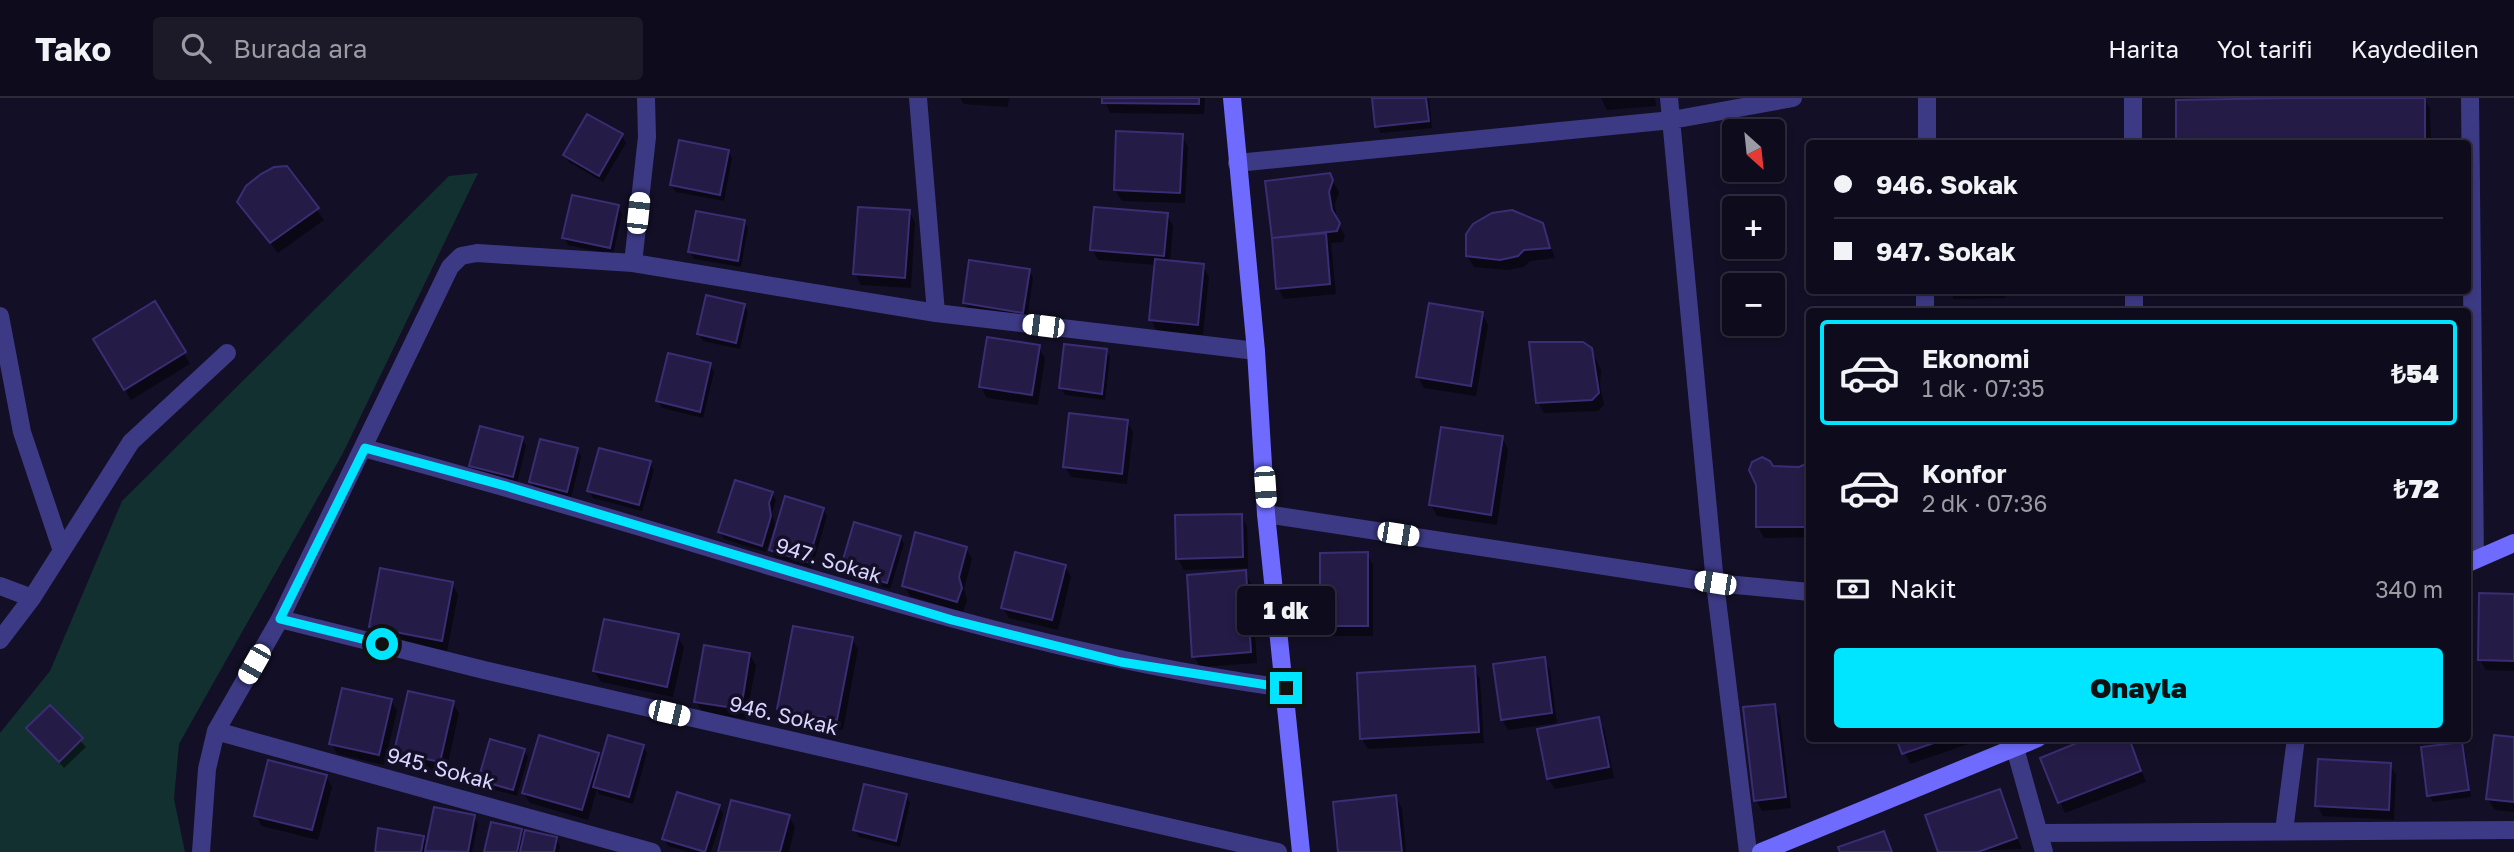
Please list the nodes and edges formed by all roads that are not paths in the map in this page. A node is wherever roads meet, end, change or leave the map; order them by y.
1 (646, 98) edge
2 (918, 98) edge
3 (1232, 98) edge
4 (1669, 98) edge
5 (1793, 98) edge
6 (1927, 98) edge
7 (2133, 98) edge
8 (2470, 98) edge
9 (1672, 120) junction
10 (1927, 140) edge
11 (2133, 140) edge
12 (2470, 140) edge
13 (1237, 163) junction
14 (633, 263) junction
15 (936, 313) junction
16 (0, 316) edge
17 (2471, 330) edge
18 (1256, 351) junction
19 (228, 353) dead end
20 (365, 448) junction
21 (1266, 514) junction
22 (2514, 544) edge
23 (62, 551) junction
24 (2472, 561) edge
25 (1715, 583) junction
26 (0, 586) edge
27 (1806, 592) edge
28 (32, 598) junction
29 (280, 619) junction
30 (0, 640) edge
31 (1286, 688) junction
32 (216, 731) junction
33 (2029, 742) edge
34 (2295, 742) edge
35 (2015, 748) junction
36 (2514, 830) edge
37 (2284, 831) junction
38 (2041, 834) junction
39 (201, 852) edge
40 (652, 852) edge
41 (1278, 852) edge
42 (1301, 852) edge
43 (1748, 852) edge
44 (1760, 852) edge
45 (2044, 852) edge

1 - 14 street
2 - 15 street
3 - 13 street
4 - 9 street
5 - 9 street
6 - 10 street
7 - 11 street
8 - 12 street
9 - 13 street
9 - 25 street
13 - 18 street
14 - 15 street
14 - 20 street
15 - 18 street
16 - 23 street
17 - 24 street
18 - 21 street
19 - 23 street
20 - 29 street
20 - 31 street, 947. Sokak
21 - 25 street
21 - 31 street
22 - 24 street
23 - 28 street
25 - 27 street
25 - 43 street
26 - 28 street
28 - 30 street
29 - 32 street
29 - 41 street, 946. Sokak
31 - 42 street
32 - 39 street
32 - 40 street, 945. Sokak
33 - 35 street
34 - 37 street
35 - 38 street
35 - 44 street
36 - 37 street
37 - 38 street
38 - 45 street

